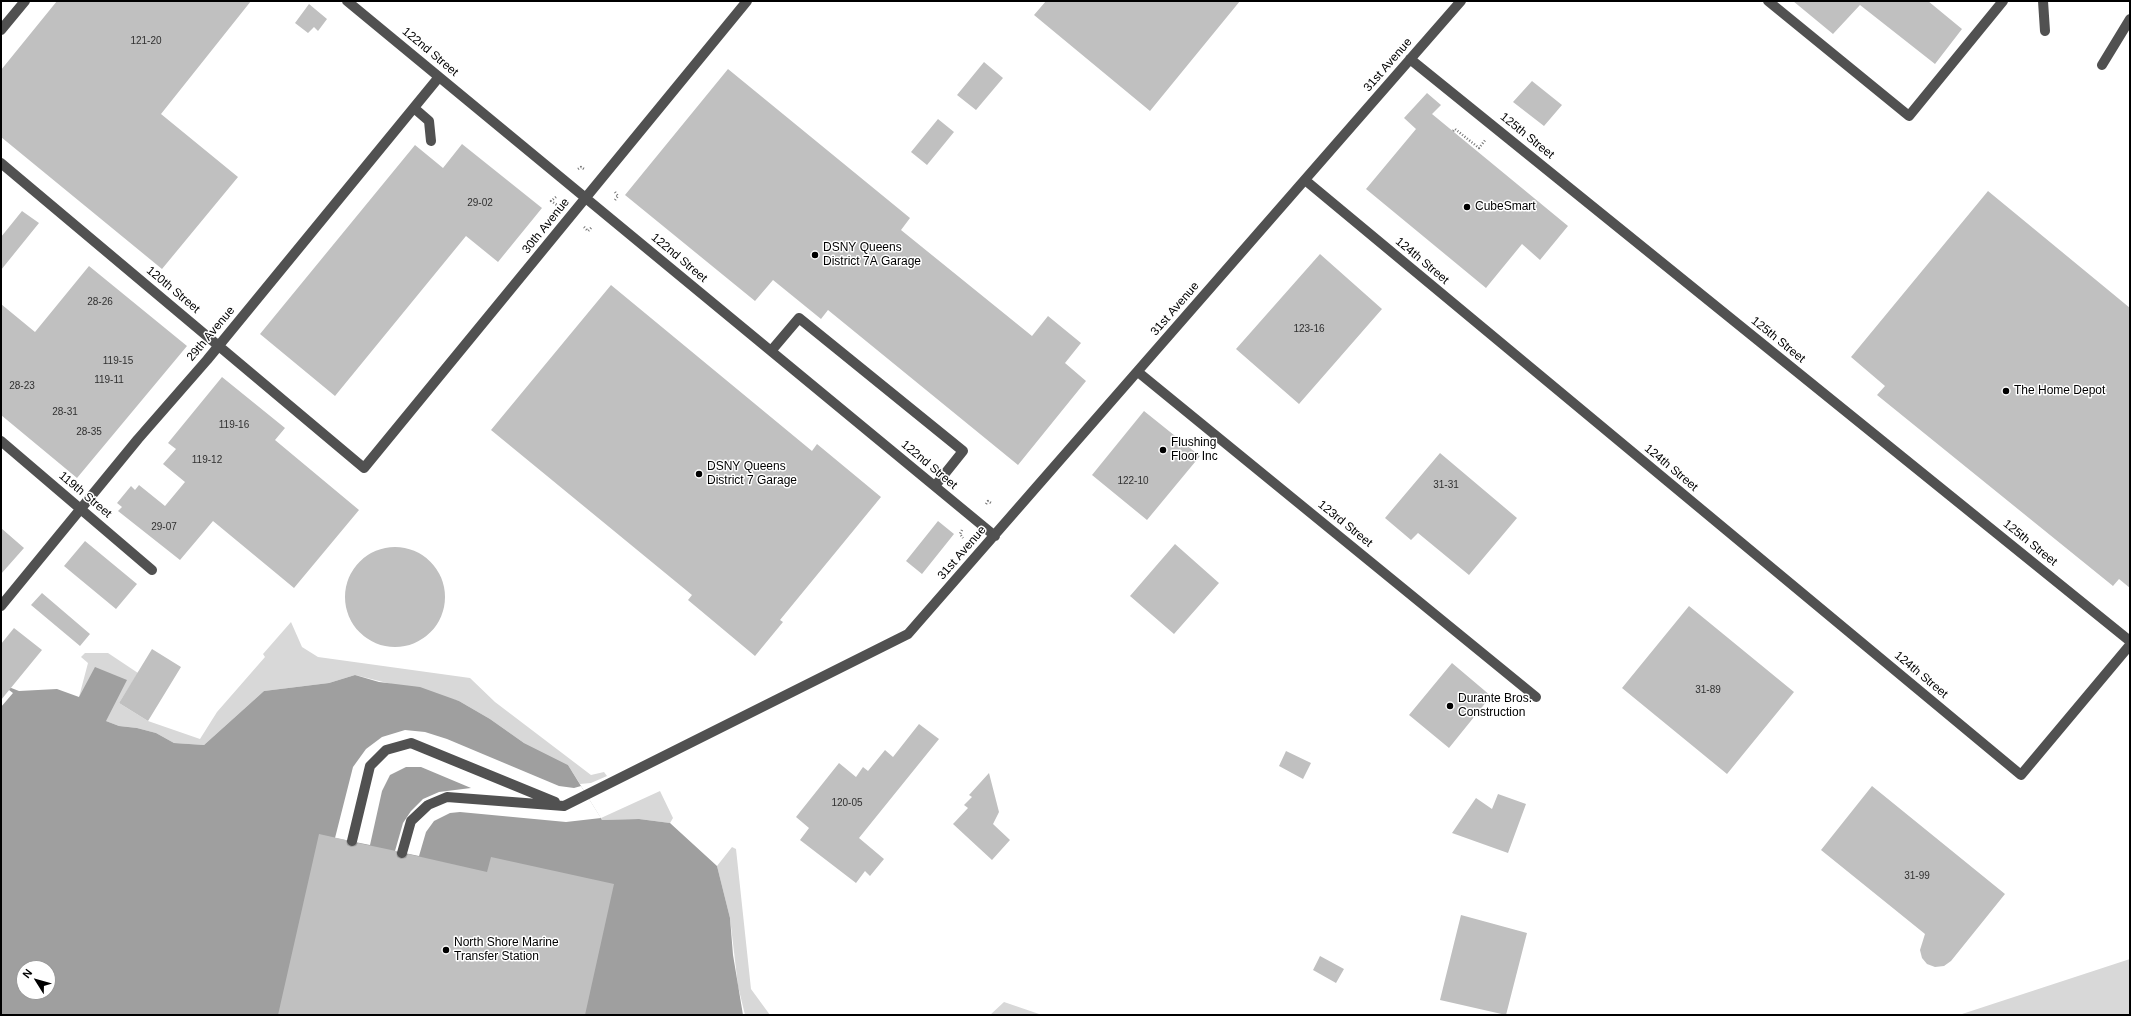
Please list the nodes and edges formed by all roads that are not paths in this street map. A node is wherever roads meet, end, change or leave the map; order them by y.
1 (25, 1) edge
2 (348, 1) edge
3 (747, 1) edge
4 (1461, 1) edge
5 (1768, 1) edge
6 (2003, 1) edge
7 (2044, 1) edge
8 (2130, 19) edge
9 (1, 30) edge
10 (2045, 31) dead end
11 (1410, 59) junction
12 (2102, 66) dead end
13 (439, 77) junction
14 (414, 108) junction
15 (431, 141) dead end
16 (1, 163) edge
17 (1304, 180) junction
18 (586, 198) junction
19 (218, 346) junction
20 (771, 351) junction
21 (1138, 372) junction
22 (1, 441) edge
23 (364, 468) joint
24 (935, 486) junction
25 (81, 508) junction
26 (995, 536) junction
27 (152, 570) dead end
28 (1, 606) edge
29 (2130, 641) edge
30 (2130, 644) edge
31 (1536, 697) dead end
32 (564, 806) junction
33 (352, 841) dead end
34 (402, 853) dead end

1 - 9 street
2 - 13 street, 122nd Street
3 - 18 street, 30th Avenue
4 - 11 street, 31st Avenue
5 - 6 street
7 - 10 street
8 - 12 street
11 - 17 street, 31st Avenue
11 - 29 street, 125th Street
13 - 14 street, 29th Avenue
13 - 18 street, 122nd Street
14 - 15 street
14 - 19 street, 29th Avenue
16 - 19 street, 120th Street
17 - 21 street, 31st Avenue
17 - 30 street, 124th Street
18 - 20 street, 122nd Street
18 - 23 street, 30th Avenue
19 - 23 street, 120th Street
19 - 25 street, 29th Avenue
20 - 24 street, 122nd Street
20 - 24 street
21 - 26 street, 31st Avenue
21 - 31 street, 123rd Street
22 - 25 street, 119th Street
24 - 26 street, 122nd Street
25 - 27 street, 119th Street
25 - 28 street, 29th Avenue
26 - 32 street, 31st Avenue
32 - 33 street
32 - 34 street

